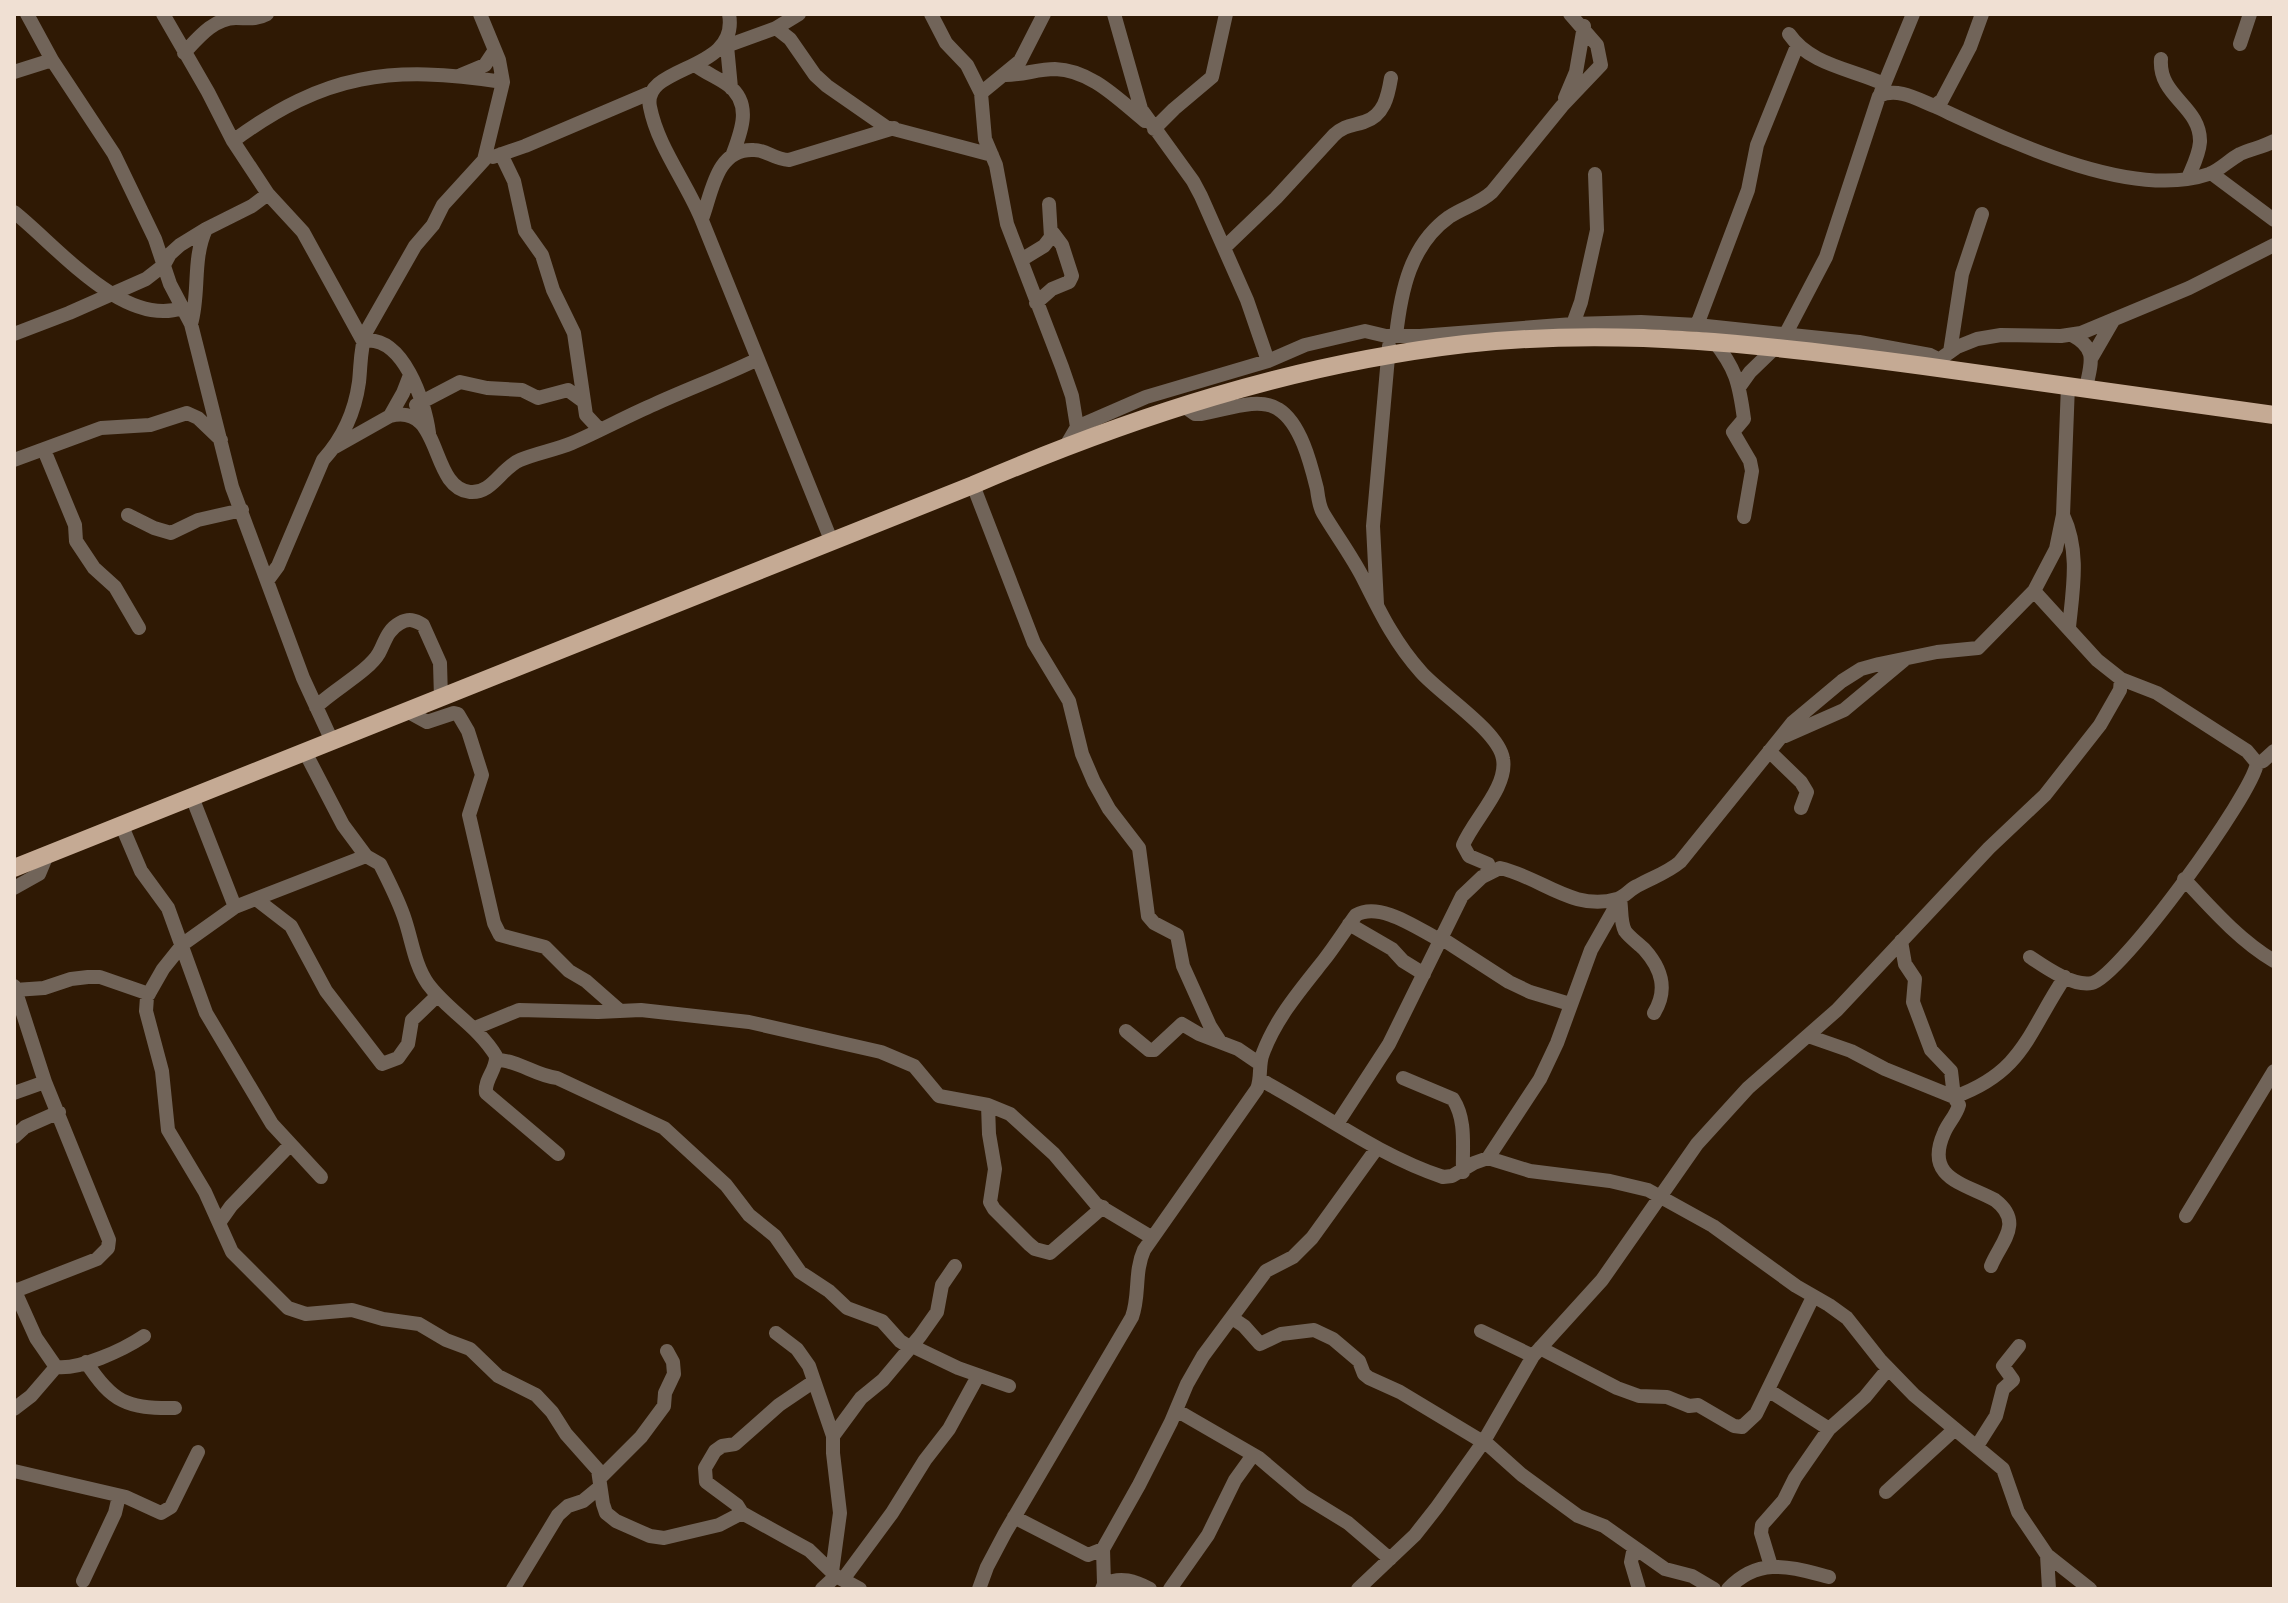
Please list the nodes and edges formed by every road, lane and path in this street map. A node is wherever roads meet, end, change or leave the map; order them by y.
1 (27, 14) edge
2 (163, 14) edge
3 (267, 14) edge
4 (480, 14) edge
5 (729, 14) edge
6 (799, 14) edge
7 (931, 14) edge
8 (1044, 14) edge
9 (1114, 14) edge
10 (1226, 14) edge
11 (1570, 14) edge
12 (1913, 14) edge
13 (2250, 14) edge
14 (1980, 15) edge
15 (1583, 22) edge
16 (776, 28) junction
17 (2240, 44) dead end
18 (724, 47) junction
19 (495, 50) junction
20 (184, 53) junction
21 (2161, 59) dead end
22 (52, 60) junction
23 (695, 65) junction
24 (14, 72) edge
25 (1006, 75) junction
26 (458, 76) junction
27 (1391, 78) dead end
28 (503, 82) junction
29 (731, 88) junction
30 (1882, 90) junction
31 (652, 92) junction
32 (981, 93) junction
33 (1562, 106) junction
34 (1934, 106) junction
35 (894, 128) junction
36 (1153, 128) junction
37 (233, 141) junction
38 (2274, 141) edge
39 (501, 154) junction
40 (992, 155) junction
41 (732, 156) junction
42 (484, 160) junction
43 (2211, 173) junction
44 (1595, 174) dead end
45 (2188, 178) junction
46 (268, 194) junction
47 (1049, 204) dead end
48 (14, 212) edge
49 (1982, 214) dead end
50 (702, 219) junction
51 (2274, 220) edge
52 (206, 229) junction
53 (1053, 233) junction
54 (2274, 245) edge
55 (1224, 248) junction
56 (1021, 260) junction
57 (164, 265) junction
58 (110, 294) junction
59 (1036, 303) junction
60 (182, 308) junction
61 (2114, 319) junction
62 (191, 324) junction
63 (1573, 324) junction
64 (1697, 325) junction
65 (14, 334) edge
66 (1259, 335) junction
67 (2072, 335) junction
68 (1391, 336) junction
69 (1713, 340) junction
70 (363, 341) junction
71 (1781, 341) junction
72 (1390, 355) junction
73 (2092, 357) junction
74 (1939, 359) junction
75 (756, 360) junction
76 (1268, 361) junction
77 (1243, 367) junction
78 (410, 375) junction
79 (1740, 386) junction
80 (2077, 387) junction
81 (583, 401) junction
82 (421, 402) junction
83 (1182, 405) junction
84 (394, 415) junction
85 (2274, 415) edge
86 (1077, 427) junction
87 (600, 430) junction
88 (429, 433) junction
89 (221, 441) junction
90 (1067, 444) junction
91 (335, 447) junction
92 (44, 450) junction
93 (14, 460) edge
94 (973, 485) junction
95 (242, 510) junction
96 (128, 515) dead end
97 (2063, 515) junction
98 (1744, 517) dead end
99 (831, 540) junction
100 (267, 581) junction
101 (2034, 591) junction
102 (1377, 608) junction
103 (2069, 627) junction
104 (139, 628) dead end
105 (1904, 659) junction
106 (2121, 679) junction
107 (441, 698) junction
108 (316, 707) junction
109 (407, 711) junction
110 (332, 741) junction
111 (1773, 745) junction
112 (305, 752) junction
113 (2267, 761) edge
114 (192, 797) junction
115 (1801, 808) dead end
116 (121, 824) junction
117 (47, 855) junction
118 (366, 856) junction
119 (14, 868) edge
120 (1487, 874) junction
121 (2184, 879) junction
122 (14, 888) edge
123 (256, 899) junction
124 (1620, 899) junction
125 (235, 907) junction
126 (1349, 924) junction
127 (1441, 939) junction
128 (1901, 941) junction
129 (183, 944) junction
130 (2030, 957) dead end
131 (2274, 961) edge
132 (1424, 974) junction
133 (2065, 977) junction
134 (15, 988) edge
135 (149, 994) junction
136 (437, 996) junction
137 (1570, 1004) junction
138 (619, 1010) junction
139 (1654, 1013) dead end
140 (475, 1028) junction
141 (1126, 1031) dead end
142 (1808, 1036) junction
143 (1219, 1040) junction
144 (497, 1060) junction
145 (1260, 1064) junction
146 (2274, 1071) edge
147 (1403, 1078) dead end
148 (1261, 1080) junction
149 (45, 1082) junction
150 (14, 1093) edge
151 (1954, 1097) junction
152 (988, 1105) junction
153 (59, 1112) junction
154 (1337, 1124) junction
155 (14, 1137) edge
156 (290, 1145) junction
157 (1377, 1148) junction
158 (558, 1154) dead end
159 (1488, 1158) junction
160 (1463, 1172) junction
161 (321, 1177) dead end
162 (1661, 1195) junction
163 (1103, 1207) junction
164 (2186, 1216) dead end
165 (219, 1223) junction
166 (1151, 1237) junction
167 (955, 1266) dead end
168 (1991, 1266) dead end
169 (15, 1290) edge
170 (1813, 1297) junction
171 (1232, 1318) junction
172 (1481, 1331) dead end
173 (776, 1333) dead end
174 (144, 1336) dead end
175 (2019, 1346) dead end
176 (912, 1347) junction
177 (667, 1351) dead end
178 (1537, 1352) junction
179 (86, 1362) junction
180 (56, 1367) junction
181 (1888, 1369) junction
182 (978, 1376) junction
183 (813, 1382) junction
184 (1009, 1386) dead end
185 (1768, 1390) junction
186 (175, 1408) dead end
187 (14, 1409) edge
188 (1176, 1410) junction
189 (1829, 1429) junction
190 (1955, 1429) junction
191 (833, 1436) junction
192 (1484, 1442) junction
193 (1977, 1446) junction
194 (198, 1452) dead end
195 (1253, 1455) junction
196 (14, 1471) edge
197 (601, 1482) junction
198 (1886, 1492) dead end
199 (119, 1496) junction
200 (583, 1501) junction
201 (606, 1513) junction
202 (742, 1513) junction
203 (1014, 1517) junction
204 (1634, 1547) junction
205 (1103, 1549) junction
206 (2047, 1555) junction
207 (1390, 1559) junction
208 (1771, 1566) junction
209 (837, 1575) junction
210 (1829, 1577) dead end
211 (83, 1581) dead end
212 (1103, 1586) edge
213 (513, 1589) edge
214 (822, 1589) edge
215 (860, 1589) edge
216 (979, 1589) edge
217 (1150, 1589) edge
218 (1170, 1589) edge
219 (1358, 1589) edge
220 (1639, 1589) edge
221 (1714, 1589) edge
222 (1728, 1589) edge
223 (2049, 1589) edge
224 (2090, 1589) edge

1 - 22 street
2 - 20 street
3 - 20 street
4 - 19 street
5 - 18 street
6 - 16 street
7 - 32 street
8 - 25 street
9 - 36 street
10 - 36 street
11 - 15 street
12 - 30 street
13 - 17 street
14 - 34 street
15 - 33 street
15 - 33 street
16 - 18 street
16 - 35 street
18 - 23 street
18 - 29 street
19 - 26 street
19 - 28 street
20 - 37 street
21 - 45 street
22 - 24 street
22 - 57 street
23 - 29 street
23 - 31 street
25 - 32 street
25 - 36 street
26 - 28 street
26 - 37 street
27 - 55 street
28 - 42 street
29 - 41 street
30 - 34 street
30 - 64 street
30 - 71 street
31 - 39 street
31 - 50 street
32 - 40 street
33 - 68 street
34 - 45 street
35 - 40 street
35 - 41 street
36 - 55 street
37 - 46 street
38 - 43 street
39 - 42 street
39 - 81 street
40 - 56 street
41 - 50 street
42 - 70 street
43 - 45 street
43 - 51 street
44 - 63 street
46 - 52 street
46 - 70 street
47 - 53 street
48 - 58 street
49 - 74 street
50 - 75 street
52 - 57 street
52 - 62 street
53 - 56 street
53 - 59 street
54 - 61 street
55 - 66 street
56 - 59 street
57 - 58 street
57 - 60 street
58 - 60 street
58 - 65 street
59 - 86 street
60 - 62 street
61 - 67 street
61 - 73 street
62 - 89 street
63 - 64 street
63 - 68 street
64 - 71 street
66 - 76 street
66 - 77 street
67 - 73 street
67 - 74 street
68 - 72 street
68 - 76 street
69 - 71 main road
69 - 72 main road
69 - 79 street
70 - 78 street
70 - 91 street
71 - 74 main road
71 - 79 street
72 - 83 main road
72 - 102 street
73 - 80 street
74 - 80 main road
75 - 87 street
75 - 99 street
76 - 77 street
77 - 86 street
78 - 82 street
78 - 84 street
79 - 98 street
80 - 85 main road
80 - 97 street
81 - 82 street
81 - 87 street
82 - 84 street
82 - 88 street
83 - 90 main road
83 - 102 street
84 - 88 street
84 - 91 street
86 - 90 street
87 - 88 street
89 - 92 street
89 - 95 street
90 - 94 main road
91 - 100 street
92 - 93 street
92 - 104 street
94 - 99 main road
94 - 143 street
95 - 96 street
95 - 100 street
97 - 101 street
97 - 103 street
99 - 107 main road
100 - 108 street
101 - 103 street
101 - 105 street
102 - 120 street
103 - 106 street
105 - 111 street
105 - 111 street
106 - 113 street
106 - 128 street
107 - 108 street
107 - 109 main road
108 - 110 street
109 - 110 main road
109 - 138 street
110 - 112 main road
111 - 115 street
111 - 124 street
112 - 114 main road
112 - 118 street
113 - 121 street
114 - 116 main road
114 - 125 street
116 - 117 main road
116 - 129 street
117 - 119 main road
117 - 122 street
118 - 123 street
118 - 136 street
120 - 124 street
120 - 127 street
121 - 131 street
121 - 133 street
123 - 125 street
123 - 136 street
124 - 137 street
124 - 139 street
125 - 129 street
126 - 127 street
126 - 132 street
126 - 145 street
127 - 132 street
127 - 137 street
128 - 142 street
128 - 151 street
129 - 135 street
129 - 156 street
130 - 133 street
132 - 154 street
133 - 151 street
134 - 135 street
134 - 149 street
135 - 165 street
136 - 140 street
137 - 159 street
138 - 140 street
138 - 152 street
140 - 144 street
141 - 143 street
142 - 151 street
142 - 162 street
143 - 145 street
144 - 158 street
144 - 176 street
145 - 148 street
146 - 164 street
147 - 160 street
148 - 154 street
148 - 166 street
149 - 150 street
149 - 153 street
151 - 168 street
152 - 163 street
152 - 163 street
153 - 155 street
153 - 169 street
154 - 157 street
156 - 161 street
156 - 165 street
157 - 160 street
157 - 171 street
159 - 160 street
159 - 162 street
162 - 170 street
162 - 178 street
163 - 166 street
165 - 197 street
166 - 203 street
167 - 176 street
169 - 180 street
170 - 181 street
170 - 185 street
171 - 188 street
171 - 192 street
172 - 178 street
173 - 183 street
174 - 179 street
175 - 193 street
176 - 182 street
176 - 191 street
177 - 197 street
178 - 185 street
178 - 192 street
179 - 180 street
179 - 186 street
180 - 187 street
181 - 189 street
181 - 190 street
182 - 184 street
182 - 209 street
183 - 191 street
183 - 202 street
185 - 189 street
188 - 195 street
188 - 205 street
189 - 208 street
190 - 193 street
190 - 198 street
191 - 209 street
192 - 204 street
192 - 207 street
193 - 206 street
194 - 199 street
195 - 207 street
195 - 218 street
196 - 199 street
197 - 200 street
197 - 201 street
199 - 211 street
200 - 201 street
200 - 213 street
201 - 202 street
202 - 209 street
203 - 205 street
203 - 216 street
204 - 220 street
204 - 221 street
205 - 212 street
206 - 223 street
206 - 224 street
207 - 219 street
208 - 210 street
208 - 222 street
209 - 214 street
209 - 215 street
212 - 217 street

